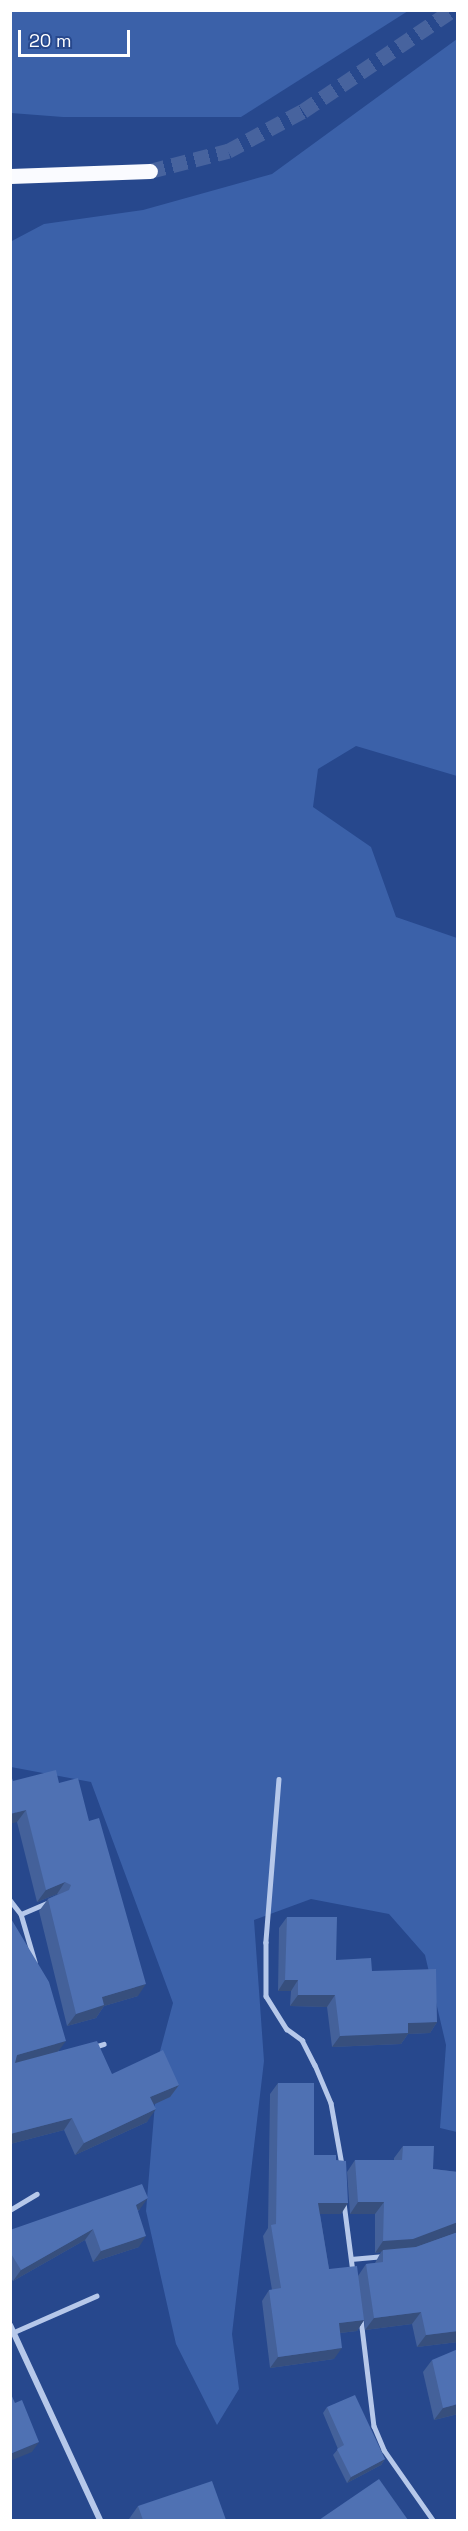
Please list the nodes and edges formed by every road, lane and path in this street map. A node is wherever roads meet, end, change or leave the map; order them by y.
1 (150, 171) tunnel mouth
2 (10, 176) edge
3 (279, 1779) dead end
4 (58, 1898) edge
5 (10, 1900) edge
6 (21, 1914) junction
7 (37, 1969) edge
8 (104, 2044) dead end
9 (84, 2050) edge
10 (342, 2176) edge
11 (37, 2194) dead end
12 (343, 2196) edge
13 (10, 2210) edge
14 (395, 2256) edge
15 (351, 2259) junction
16 (355, 2280) edge
17 (96, 2296) dead end
18 (360, 2311) edge
19 (10, 2325) edge
20 (14, 2332) junction
21 (100, 2520) edge
22 (433, 2520) edge

1 - 2 main road
3 - 10 lane
4 - 6 lane
5 - 6 lane
6 - 7 lane
8 - 9 lane
11 - 13 lane
12 - 15 lane
14 - 15 lane
15 - 16 lane
17 - 20 lane
18 - 22 lane
19 - 20 street
20 - 21 street

